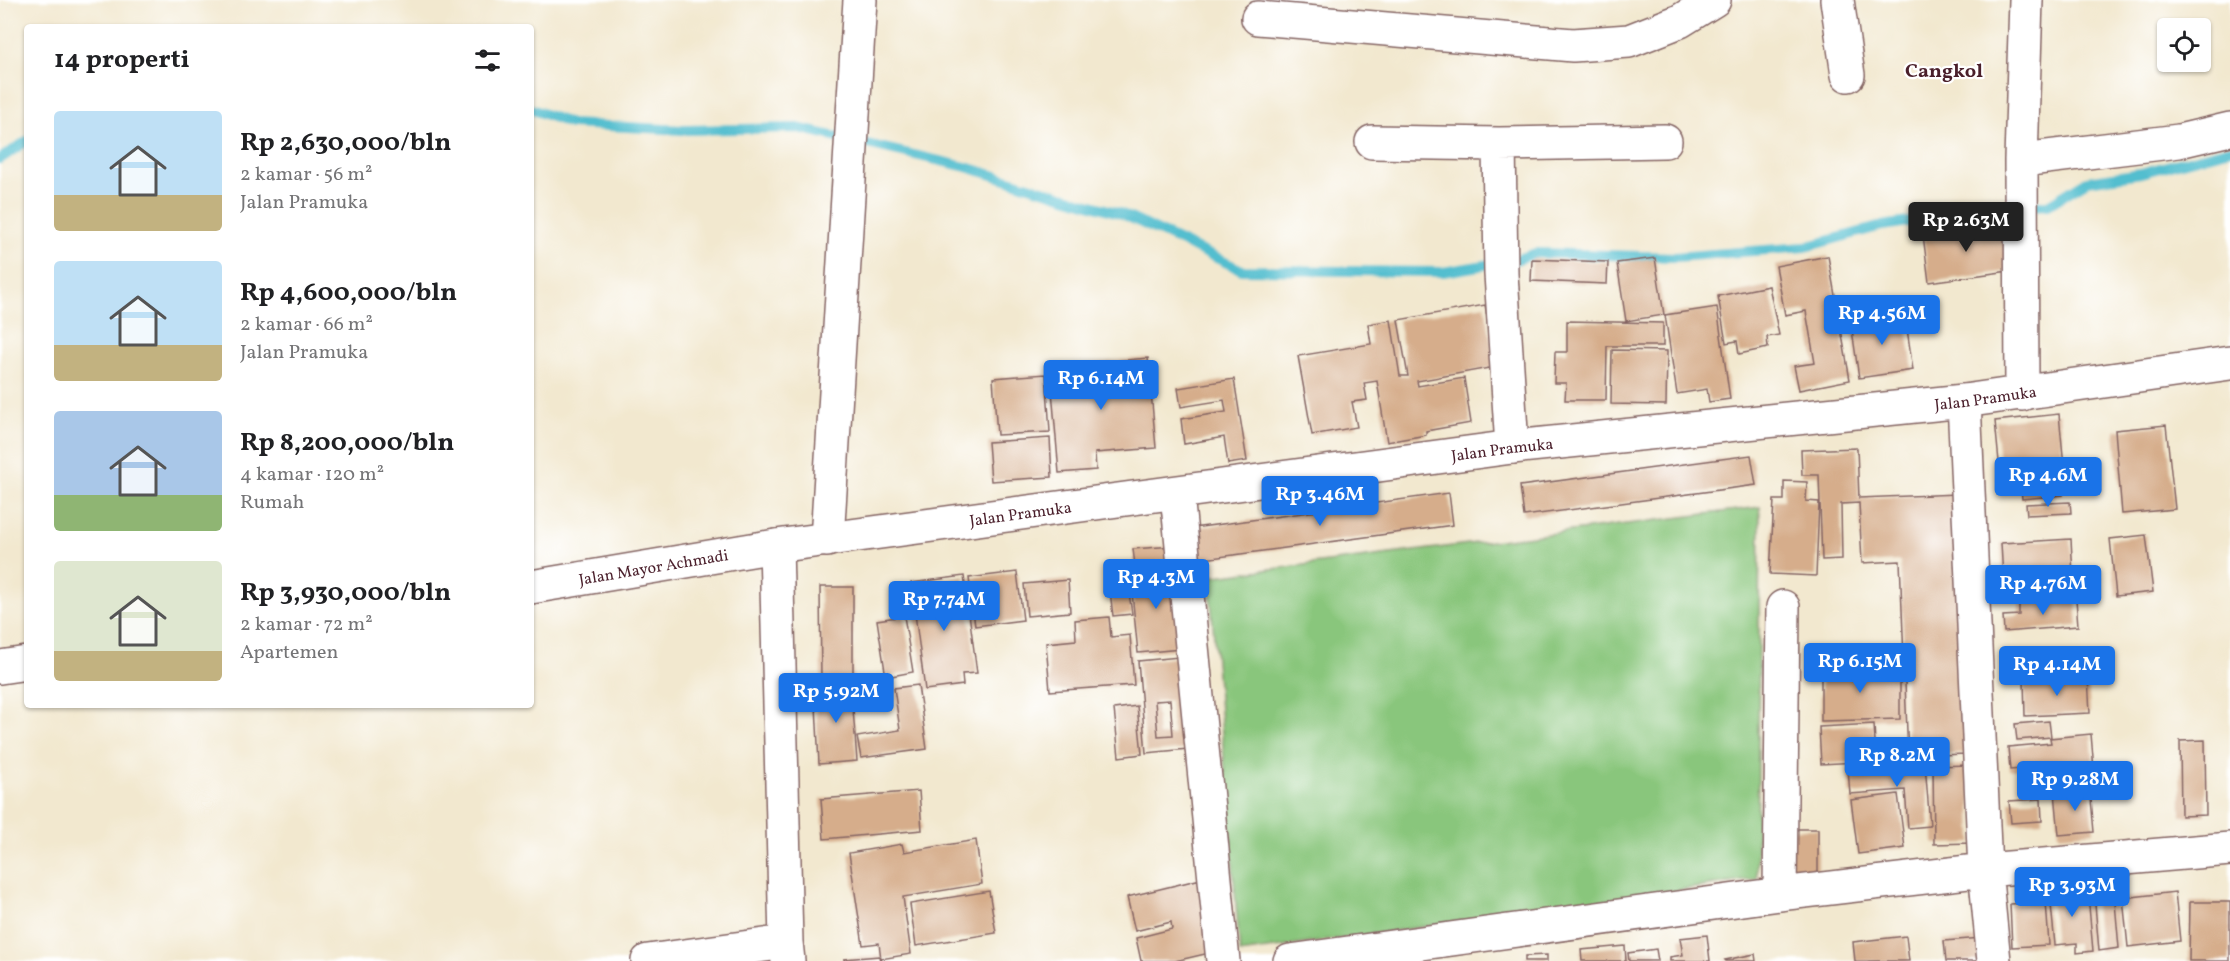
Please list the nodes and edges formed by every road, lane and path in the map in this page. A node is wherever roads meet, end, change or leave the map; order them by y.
1 (860, 0) edge
2 (1714, 0) edge
3 (1837, 0) edge
4 (2026, 0) edge
5 (1258, 18) dead end
6 (1848, 75) dead end
7 (2230, 129) edge
8 (1665, 141) dead end
9 (1372, 142) dead end
10 (1499, 144) junction
11 (2021, 160) junction
12 (2230, 363) edge
13 (2022, 394) junction
14 (1964, 401) junction
15 (1512, 447) junction
16 (1177, 494) junction
17 (827, 540) junction
18 (776, 546) junction
19 (534, 586) edge
20 (1783, 607) dead end
21 (24, 663) edge
22 (0, 667) edge
23 (2230, 849) edge
24 (1986, 870) junction
25 (1780, 894) junction
26 (787, 951) edge
27 (1325, 958) edge
28 (648, 961) edge
29 (1223, 961) edge
30 (1290, 961) edge
31 (1994, 961) edge

1 - 17 street
2 - 5 street
3 - 6 street
4 - 11 street
7 - 11 street
8 - 10 street
9 - 10 street
10 - 15 street
11 - 13 street
12 - 13 street, Jalan Pramuka
13 - 14 street, Jalan Pramuka
14 - 15 street, Jalan Pramuka
14 - 24 street
15 - 16 street, Jalan Pramuka
16 - 17 street, Jalan Pramuka
16 - 29 street
17 - 18 street, Jalan Pramuka
18 - 19 street, Jalan Mayor Achmadi
18 - 26 street
20 - 25 street
21 - 22 street
23 - 24 street
24 - 25 street
24 - 31 street
25 - 27 street
26 - 28 street
27 - 30 street

